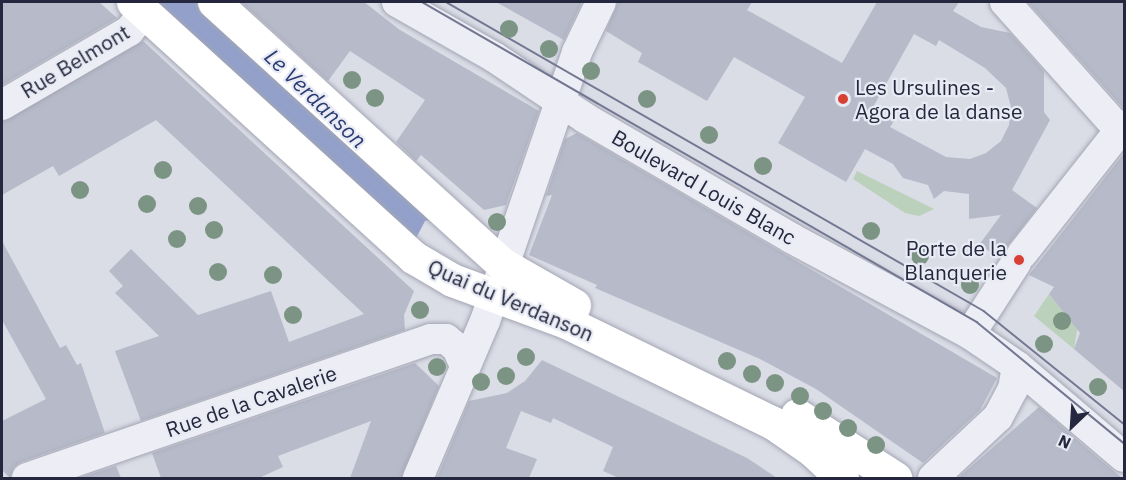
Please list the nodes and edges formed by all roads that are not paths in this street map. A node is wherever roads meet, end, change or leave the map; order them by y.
1 (214, 2) edge
2 (397, 2) edge
3 (601, 2) edge
4 (139, 7) edge
5 (1021, 7) edge
6 (560, 102) junction
7 (2, 105) edge
8 (1123, 130) edge
9 (498, 279) junction
10 (970, 334) junction
11 (464, 364) junction
12 (1017, 366) junction
13 (1125, 457) edge
14 (27, 478) edge
15 (418, 478) edge
16 (842, 478) edge
17 (896, 478) edge
18 (933, 478) edge

1 - 9 main road, Quai du Verdanson
2 - 6 street, Boulevard Louis Blanc
3 - 6 street
4 - 7 street, Rue Belmont
4 - 9 main road, Quai du Verdanson
5 - 8 street
6 - 9 street
6 - 10 street, Boulevard Louis Blanc
8 - 10 street
9 - 11 street
9 - 16 main road, Quai du Verdanson
9 - 17 main road, Quai du Verdanson
10 - 12 street, Boulevard Louis Blanc
11 - 14 street, Rue de la Cavalerie
11 - 15 street
12 - 13 street, Boulevard Louis Blanc
12 - 18 street

